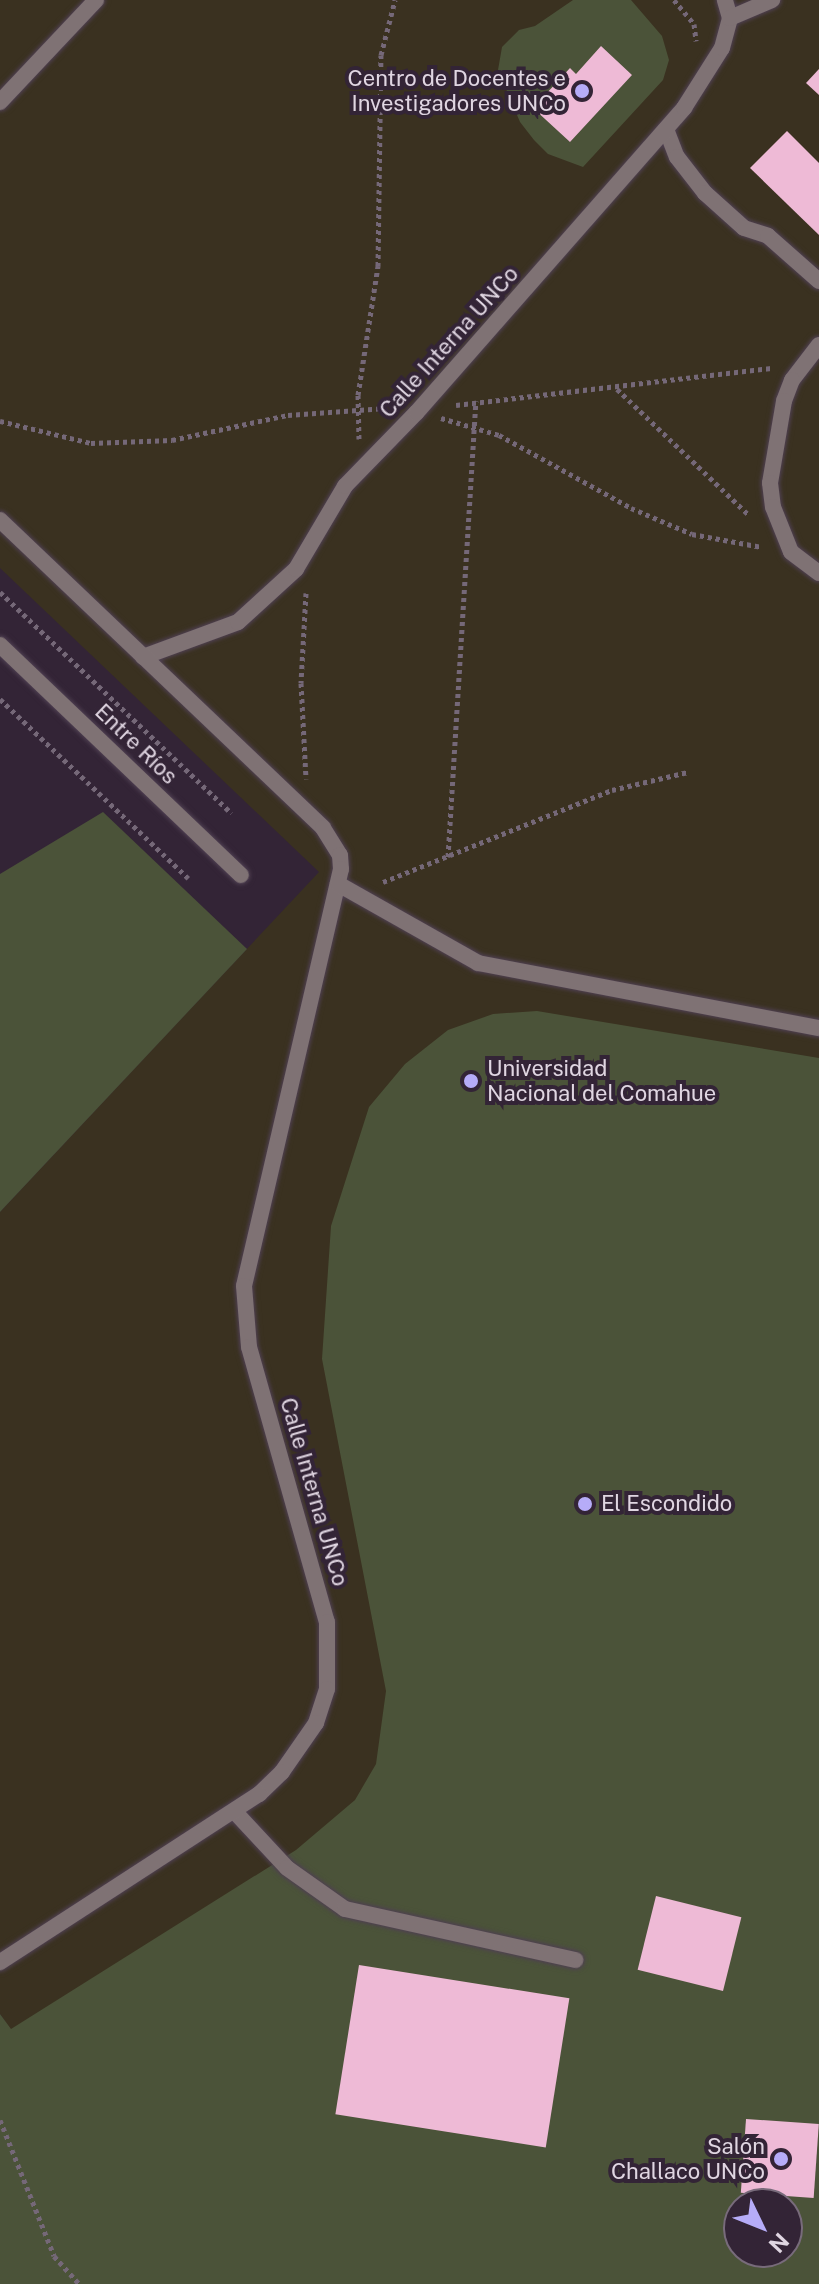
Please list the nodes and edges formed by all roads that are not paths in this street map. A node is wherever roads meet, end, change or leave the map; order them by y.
1 (96, 0) edge
2 (725, 0) edge
3 (772, 0) edge
4 (730, 18) junction
5 (0, 102) edge
6 (666, 129) junction
7 (819, 281) edge
8 (813, 351) edge
9 (0, 520) edge
10 (819, 573) edge
11 (0, 645) edge
12 (143, 657) junction
13 (241, 875) dead end
14 (338, 884) junction
15 (819, 1028) edge
16 (235, 1812) junction
17 (575, 1960) dead end
18 (0, 1962) edge

1 - 5 street
2 - 4 street
3 - 4 street
4 - 6 street, Calle Interna UNCo
6 - 7 street
6 - 12 street, Calle Interna UNCo
8 - 10 street
9 - 12 street, Calle Interna UNCo
11 - 13 street, Entre Ríos
12 - 14 street, Calle Interna UNCo
14 - 15 street
14 - 16 street, Calle Interna UNCo
16 - 17 street
16 - 18 street, Calle Interna UNCo

